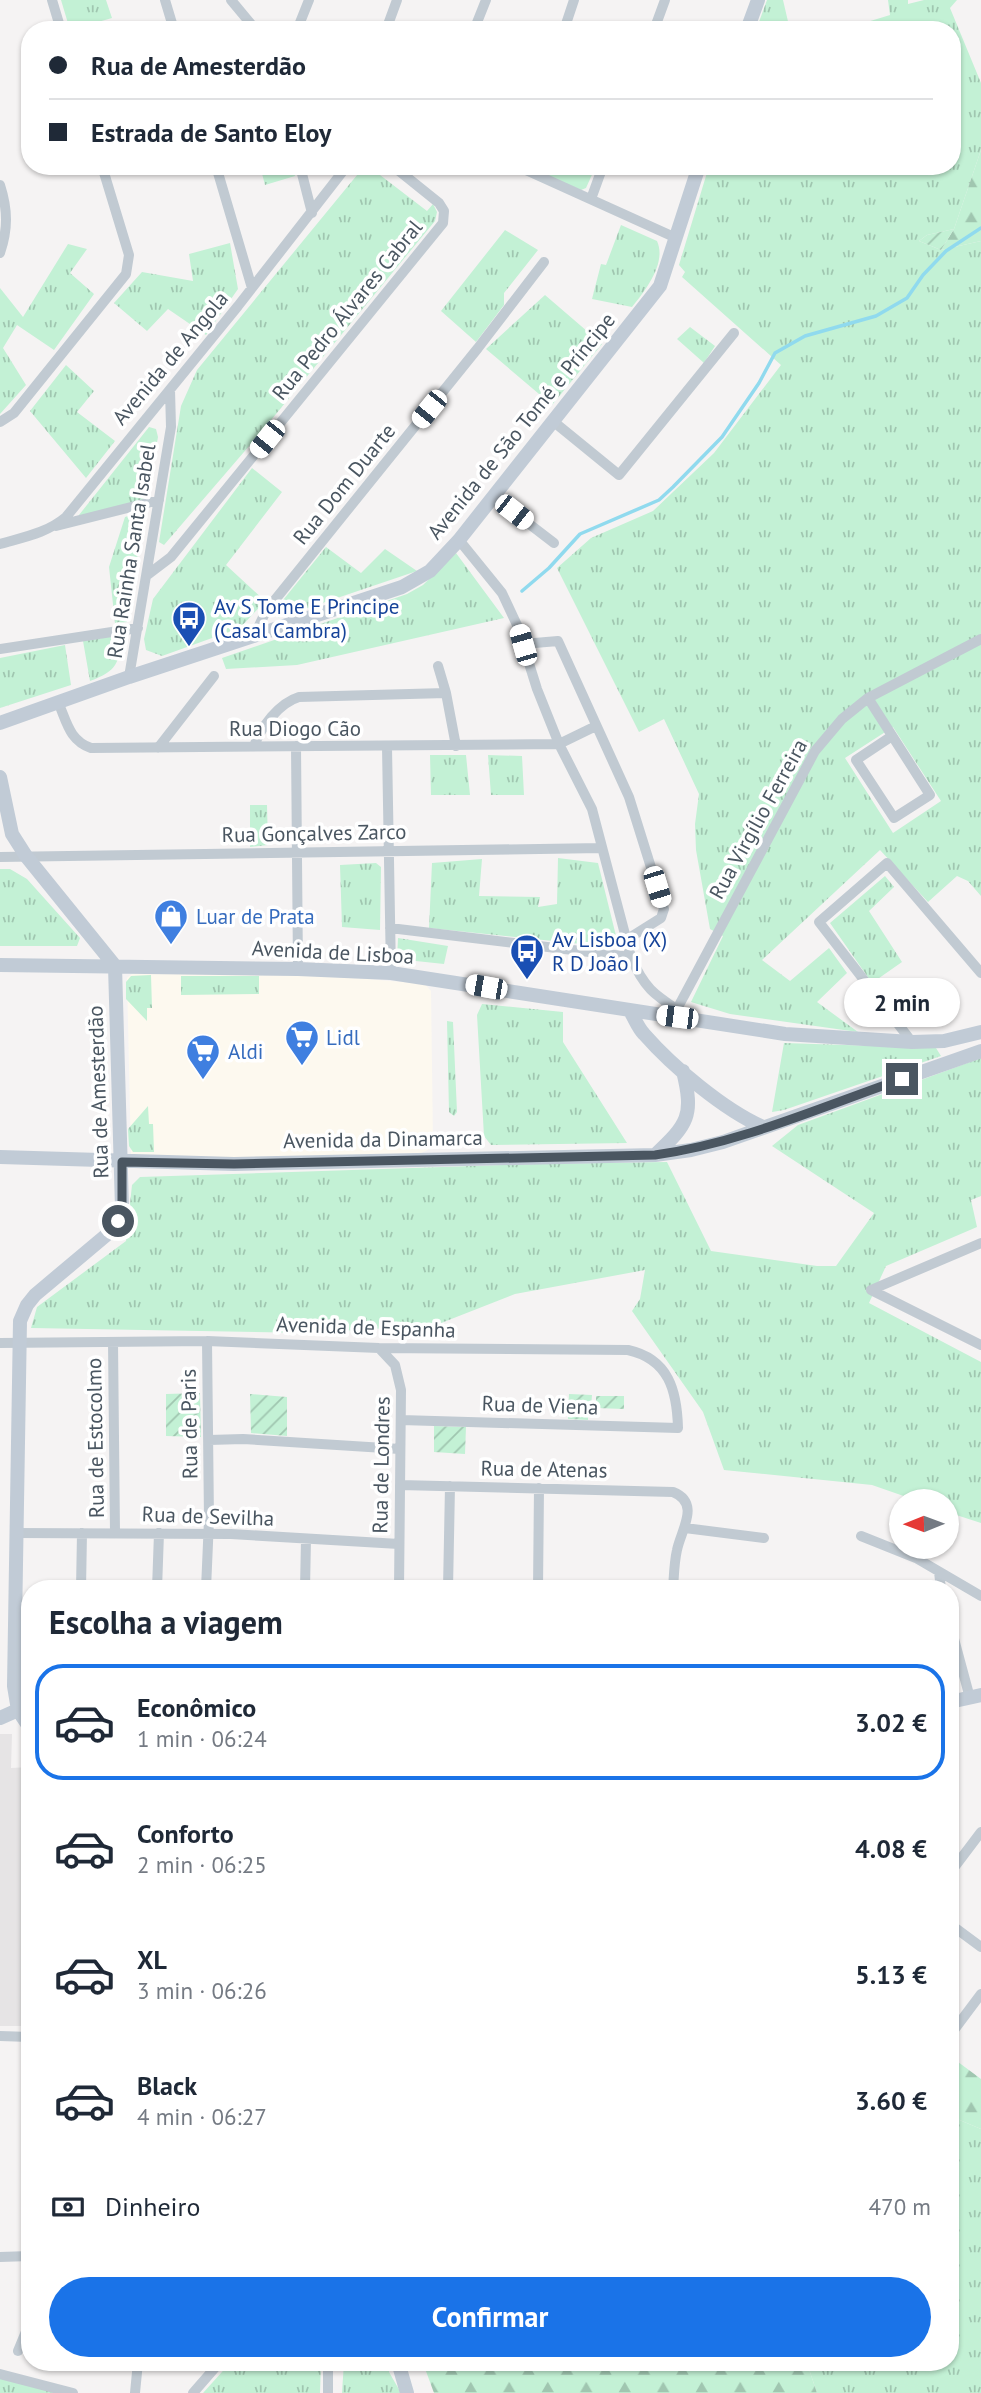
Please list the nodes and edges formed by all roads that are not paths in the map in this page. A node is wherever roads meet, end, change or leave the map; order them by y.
1 (52, 0) edge
2 (165, 0) edge
3 (231, 0) edge
4 (309, 0) edge
5 (397, 0) edge
6 (486, 0) edge
7 (575, 0) edge
8 (664, 0) edge
9 (758, 0) edge
10 (58, 21) edge
11 (171, 21) edge
12 (248, 21) edge
13 (301, 21) edge
14 (389, 21) edge
15 (478, 21) edge
16 (567, 21) edge
17 (657, 21) edge
18 (750, 21) edge
19 (105, 175) edge
20 (219, 175) edge
21 (302, 175) edge
22 (340, 175) edge
23 (404, 175) edge
24 (537, 175) edge
25 (600, 175) edge
26 (696, 175) edge
27 (0, 185) edge
28 (591, 199) junction
29 (312, 213) junction
30 (674, 237) junction
31 (0, 253) edge
32 (544, 262) dead end
33 (252, 289) junction
34 (734, 333) dead end
35 (170, 390) junction
36 (0, 422) edge
37 (554, 422) junction
38 (494, 497) junction
39 (159, 500) junction
40 (55, 527) junction
41 (459, 540) junction
42 (554, 543) dead end
43 (0, 544) edge
44 (146, 576) junction
45 (138, 628) junction
46 (256, 634) junction
47 (981, 639) edge
48 (523, 645) junction
49 (0, 649) edge
50 (438, 666) dead end
51 (214, 676) dead end
52 (129, 677) junction
53 (446, 693) junction
54 (868, 698) junction
55 (58, 702) junction
56 (0, 723) edge
57 (596, 726) junction
58 (892, 736) junction
59 (559, 744) junction
60 (254, 746) junction
61 (456, 746) junction
62 (158, 747) junction
63 (296, 747) junction
64 (387, 747) junction
65 (0, 777) edge
66 (602, 848) junction
67 (389, 851) junction
68 (297, 853) junction
69 (26, 856) junction
70 (0, 857) edge
71 (390, 928) junction
72 (626, 940) junction
73 (631, 957) junction
74 (0, 965) edge
75 (116, 966) junction
76 (298, 969) junction
77 (391, 973) junction
78 (981, 973) edge
79 (677, 1009) junction
80 (631, 1011) junction
81 (694, 1020) junction
82 (981, 1032) edge
83 (912, 1042) junction
84 (981, 1051) edge
85 (683, 1071) junction
86 (763, 1127) junction
87 (655, 1155) junction
88 (0, 1157) edge
89 (122, 1162) junction
90 (981, 1243) edge
91 (207, 1341) junction
92 (113, 1342) junction
93 (0, 1343) edge
94 (19, 1343) junction
95 (981, 1345) edge
96 (379, 1349) junction
97 (401, 1420) junction
98 (678, 1428) joint
99 (209, 1440) junction
100 (400, 1449) junction
101 (400, 1485) junction
102 (450, 1486) junction
103 (539, 1488) junction
104 (685, 1528) junction
105 (15, 1533) junction
106 (82, 1533) junction
107 (115, 1533) junction
108 (159, 1533) junction
109 (208, 1534) junction
110 (861, 1536) dead end
111 (764, 1538) dead end
112 (306, 1539) junction
113 (399, 1544) junction
114 (939, 1572) junction
115 (81, 1580) edge
116 (157, 1580) edge
117 (206, 1580) edge
118 (305, 1580) edge
119 (398, 1580) edge
120 (448, 1580) edge
121 (537, 1580) edge
122 (674, 1580) edge
123 (940, 1580) edge
124 (953, 1580) edge
125 (959, 1583) edge
126 (981, 1596) edge
127 (959, 1649) edge
128 (976, 1696) edge
129 (18, 1710) junction
130 (21, 1714) edge
131 (0, 1718) edge
132 (981, 1832) edge
133 (959, 1861) edge
134 (959, 1931) edge
135 (981, 1947) edge
136 (981, 1994) edge
137 (959, 2023) edge
138 (0, 2036) edge
139 (21, 2037) edge
140 (21, 2256) edge
141 (0, 2257) edge
142 (21, 2344) edge
143 (18, 2351) dead end
144 (137, 2371) edge
145 (212, 2371) edge
146 (328, 2371) edge
147 (401, 2371) edge
148 (0, 2374) edge
149 (73, 2393) edge
150 (135, 2393) edge
151 (193, 2393) edge
152 (328, 2393) edge
153 (407, 2393) edge

1 - 10 street
2 - 11 street
3 - 12 street
4 - 13 street
5 - 14 street
6 - 15 street
7 - 16 street
8 - 17 street
9 - 18 main road
19 - 36 street
20 - 33 street
21 - 29 street
22 - 29 street, Avenida de Angola
23 - 44 street, Rua Pedro Álvares Cabral
24 - 28 street
25 - 28 street
26 - 30 main road, Avenida de São Tomé e Príncipe
27 - 31 street
28 - 30 street
29 - 33 street, Avenida de Angola
30 - 37 main road, Avenida de São Tomé e Príncipe
32 - 46 street, Rua Dom Duarte
33 - 35 street, Avenida de Angola
34 - 37 street
35 - 39 street, Rua Rainha Santa Isabel
35 - 40 street, Avenida de Angola
37 - 38 main road, Avenida de São Tomé e Príncipe
38 - 41 main road, Avenida de São Tomé e Príncipe
38 - 42 street
39 - 40 street
39 - 44 street, Rua Rainha Santa Isabel
40 - 43 street
41 - 46 main road, Avenida de São Tomé e Príncipe
41 - 48 street
44 - 45 street, Rua Rainha Santa Isabel
45 - 49 street
45 - 52 street, Rua Rainha Santa Isabel
46 - 52 main road, Avenida de São Tomé e Príncipe
47 - 54 street, Rua Virgílio Ferreira
48 - 57 street
48 - 59 street
50 - 53 street
51 - 62 street
52 - 55 main road, Avenida de São Tomé e Príncipe
53 - 60 street
53 - 61 street
54 - 58 street
54 - 79 street, Rua Virgílio Ferreira
55 - 56 main road, Avenida de São Tomé e Príncipe
55 - 62 street, Rua Diogo Cão
57 - 59 street
57 - 72 street
58 - 58 street
59 - 61 street, Rua Diogo Cão
59 - 66 street
60 - 62 street, Rua Diogo Cão
60 - 63 street, Rua Diogo Cão
61 - 64 street, Rua Diogo Cão
63 - 64 street, Rua Diogo Cão
63 - 68 street
64 - 67 street
65 - 69 main road
66 - 67 street, Rua Gonçalves Zarco
66 - 72 street
67 - 68 street, Rua Gonçalves Zarco
67 - 71 street
68 - 69 street, Rua Gonçalves Zarco
68 - 76 street
69 - 70 street, Rua Gonçalves Zarco
69 - 75 main road
71 - 73 street
71 - 77 street
72 - 73 street
73 - 79 street
74 - 75 main road, Avenida de Lisboa
75 - 76 main road, Avenida de Lisboa
75 - 89 main road, Rua de Amesterdão
76 - 77 main road, Avenida de Lisboa
77 - 80 main road, Avenida de Lisboa
78 - 83 street
79 - 81 street
80 - 81 main road, Avenida de Lisboa
80 - 85 main road
81 - 83 main road, Avenida de Lisboa
82 - 83 main road, Avenida de Lisboa
84 - 86 main road, Avenida da Dinamarca
85 - 86 main road
85 - 87 main road
86 - 87 main road, Avenida da Dinamarca
87 - 89 main road, Avenida da Dinamarca
88 - 89 main road, Avenida da Dinamarca
89 - 94 main road, Rua de Amesterdão
90 - 95 street
91 - 92 street, Avenida de Espanha
91 - 96 street, Avenida de Espanha
91 - 99 street, Rua de Paris
92 - 94 street, Avenida de Espanha
92 - 107 street, Rua de Estocolmo
93 - 94 street, Avenida de Espanha
94 - 105 main road, Rua de Amesterdão
96 - 97 street, Rua de Londres
96 - 98 street, Avenida de Espanha
97 - 98 street, Rua de Viena
97 - 100 street, Rua de Londres
99 - 100 street
99 - 109 street, Rua de Paris
100 - 101 street, Rua de Londres
101 - 102 street, Rua de Atenas
101 - 113 street, Rua de Londres
102 - 103 street, Rua de Atenas
102 - 120 street
103 - 104 street, Rua de Atenas
103 - 121 street
104 - 111 street
104 - 122 street
105 - 106 street, Rua de Sevilha
105 - 129 main road, Rua de Amesterdão
106 - 107 street, Rua de Sevilha
106 - 115 street
107 - 108 street, Rua de Sevilha
108 - 109 street, Rua de Sevilha
108 - 116 street
109 - 112 street, Rua de Sevilha
109 - 117 street, Rua de Paris
110 - 114 street
112 - 113 street, Rua de Sevilha
112 - 118 street
113 - 119 street, Rua de Londres
114 - 123 street
114 - 124 street
125 - 126 street
127 - 128 street
129 - 130 main road
129 - 131 main road
132 - 133 street
134 - 135 street
136 - 137 street
138 - 139 street
140 - 141 street
142 - 143 street
144 - 150 street
145 - 151 street
146 - 152 street
147 - 153 main road
148 - 149 street

